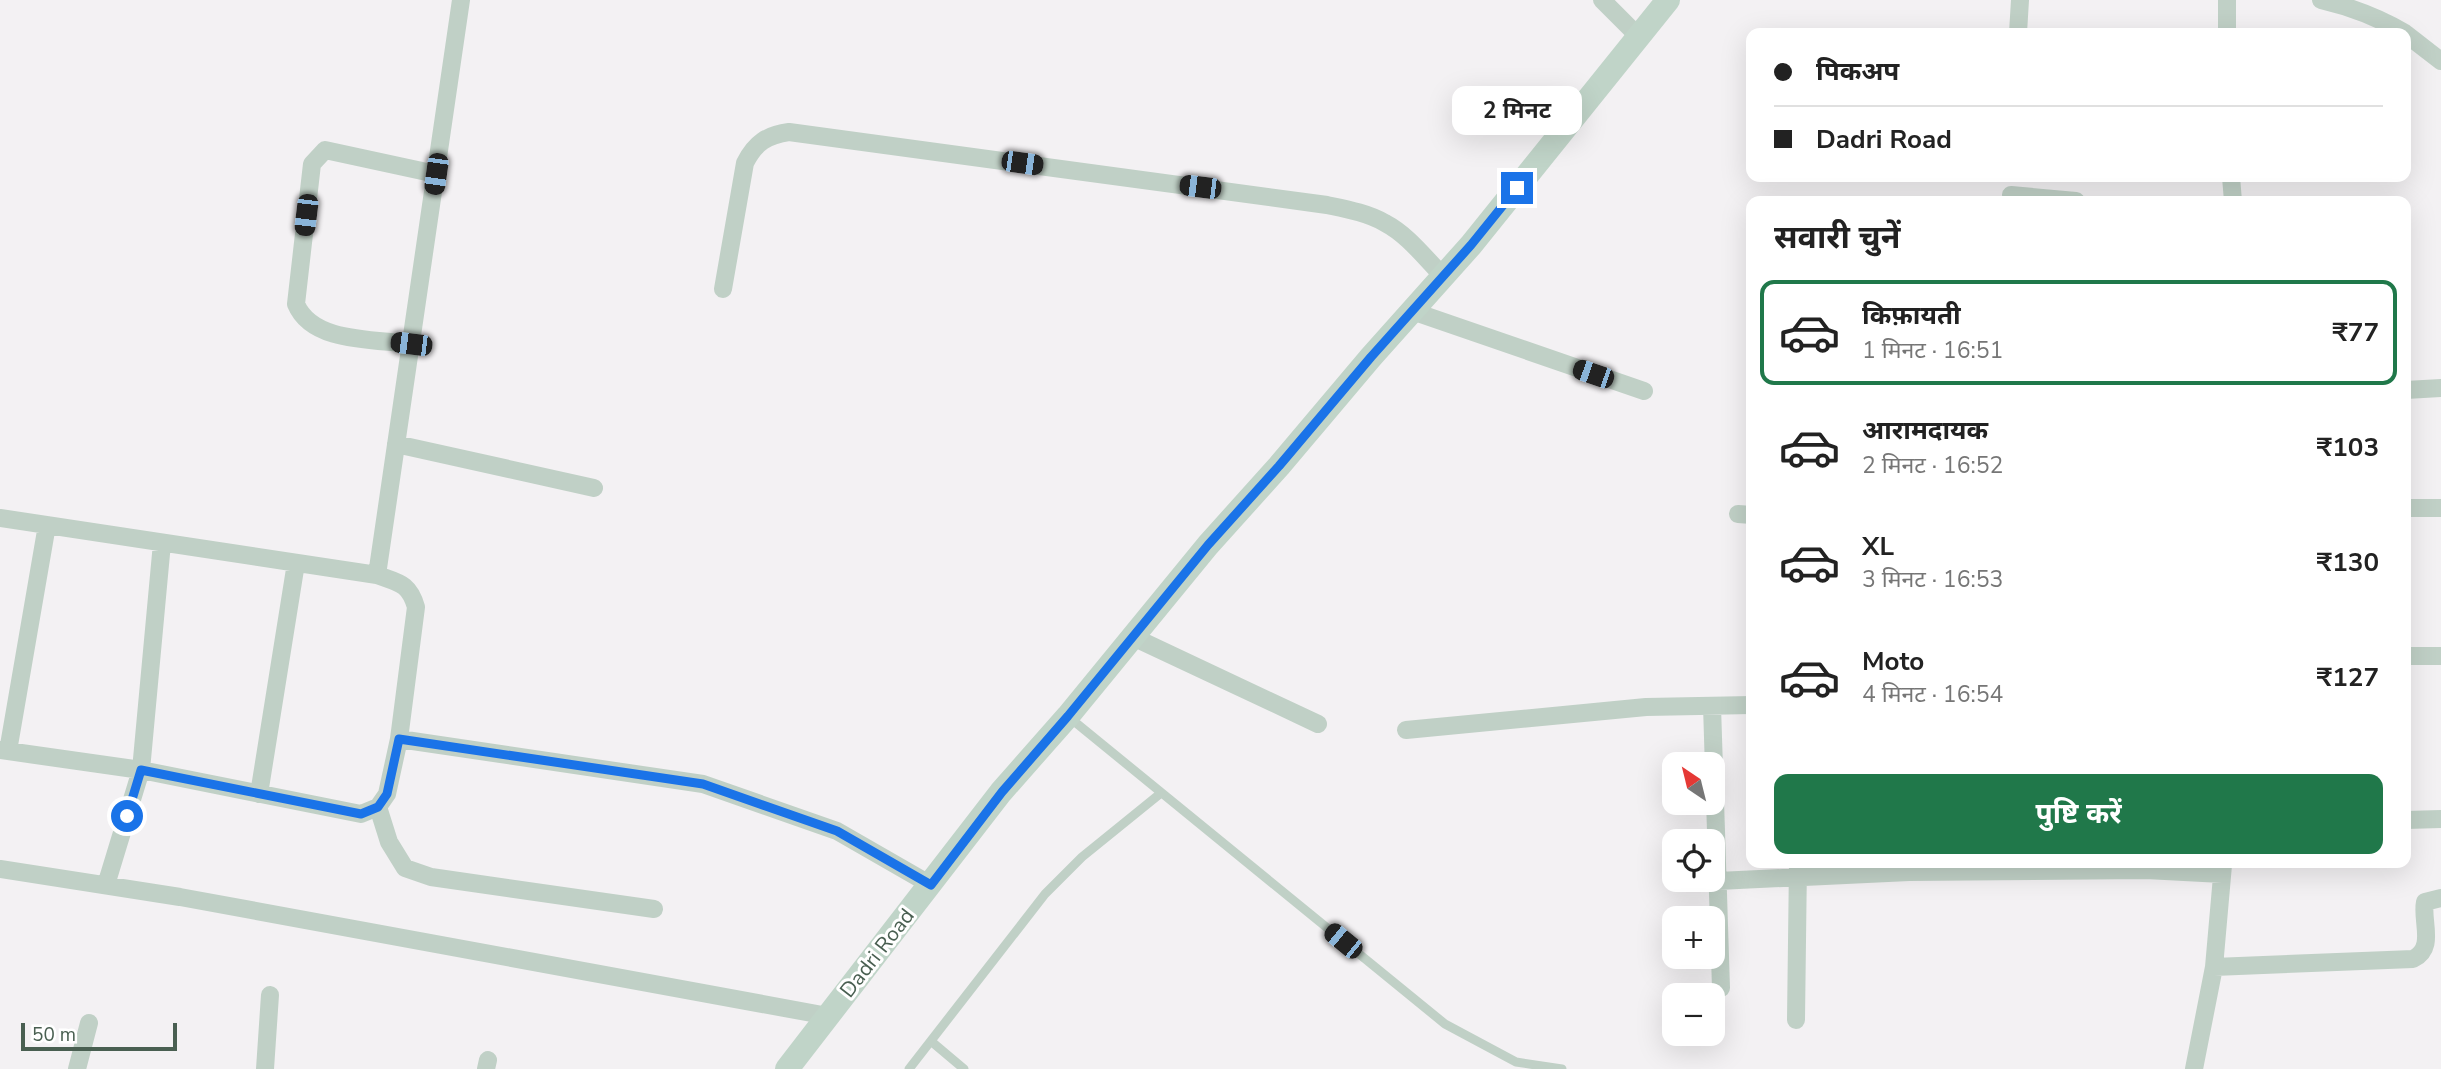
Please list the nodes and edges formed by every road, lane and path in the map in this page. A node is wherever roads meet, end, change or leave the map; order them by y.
1 (461, 0) edge
2 (1602, 0) edge
3 (1668, 0) edge
4 (2020, 0) edge
5 (2227, 0) edge
6 (2321, 0) edge
7 (2350, 4) edge
8 (2018, 28) edge
9 (2228, 28) edge
10 (2396, 28) edge
11 (1639, 37) junction
12 (2411, 38) edge
13 (2441, 61) edge
14 (436, 174) junction
15 (1443, 276) junction
16 (723, 289) dead end
17 (1412, 311) junction
18 (411, 344) junction
19 (2441, 388) edge
20 (2411, 390) edge
21 (1644, 391) dead end
22 (396, 444) junction
23 (594, 488) dead end
24 (2411, 508) edge
25 (2441, 508) edge
26 (0, 518) edge
27 (47, 525) junction
28 (162, 542) junction
29 (296, 563) junction
30 (377, 575) junction
31 (1133, 637) junction
32 (2411, 656) edge
33 (2441, 656) edge
34 (1746, 705) edge
35 (1712, 706) junction
36 (1068, 716) junction
37 (1318, 724) dead end
38 (1406, 730) dead end
39 (399, 739) junction
40 (4, 751) edge
41 (141, 770) junction
42 (259, 793) junction
43 (1160, 793) junction
44 (378, 807) junction
45 (2441, 819) edge
46 (2411, 820) edge
47 (1716, 829) edge
48 (1878, 868) edge
49 (2223, 868) edge
50 (0, 869) edge
51 (1798, 870) edge
52 (1725, 880) edge
53 (106, 885) junction
54 (931, 885) junction
55 (1718, 892) edge
56 (2441, 898) edge
57 (654, 909) dead end
58 (2214, 967) junction
59 (1721, 983) edge
60 (270, 995) dead end
61 (828, 1016) junction
62 (1796, 1020) dead end
63 (89, 1023) dead end
64 (932, 1042) junction
65 (76, 1069) edge
66 (265, 1069) edge
67 (787, 1069) edge
68 (909, 1069) edge
69 (964, 1069) edge
70 (1562, 1069) edge
71 (2194, 1069) edge

1 - 14 street
2 - 11 street
3 - 11 main road, Dadri Road
4 - 8 street
5 - 9 street
6 - 7 street
7 - 10 street
11 - 15 main road, Dadri Road
12 - 13 street
14 - 18 street
14 - 18 street
15 - 16 street
15 - 17 main road, Dadri Road
17 - 21 street
17 - 31 main road, Dadri Road
18 - 22 street
19 - 20 street
22 - 23 street
22 - 30 street
24 - 25 street
26 - 27 street
27 - 28 street
27 - 40 street
28 - 29 street
28 - 41 street
29 - 30 street
29 - 42 street
30 - 39 street
31 - 36 main road, Dadri Road
31 - 37 street
32 - 33 street
34 - 35 street
35 - 38 street
35 - 47 street
36 - 43 lane
36 - 54 main road, Dadri Road
39 - 44 street
39 - 54 street
40 - 41 street
41 - 42 street
41 - 53 street
42 - 44 street
43 - 64 lane
43 - 70 lane
44 - 57 street
45 - 46 street
48 - 49 street
48 - 51 street
49 - 58 street
50 - 53 street
51 - 52 street
51 - 62 street
53 - 61 street
54 - 61 main road, Dadri Road
55 - 59 street
56 - 58 street
58 - 71 street
60 - 66 street
61 - 67 main road, Dadri Road
63 - 65 street
64 - 68 lane
64 - 69 lane

